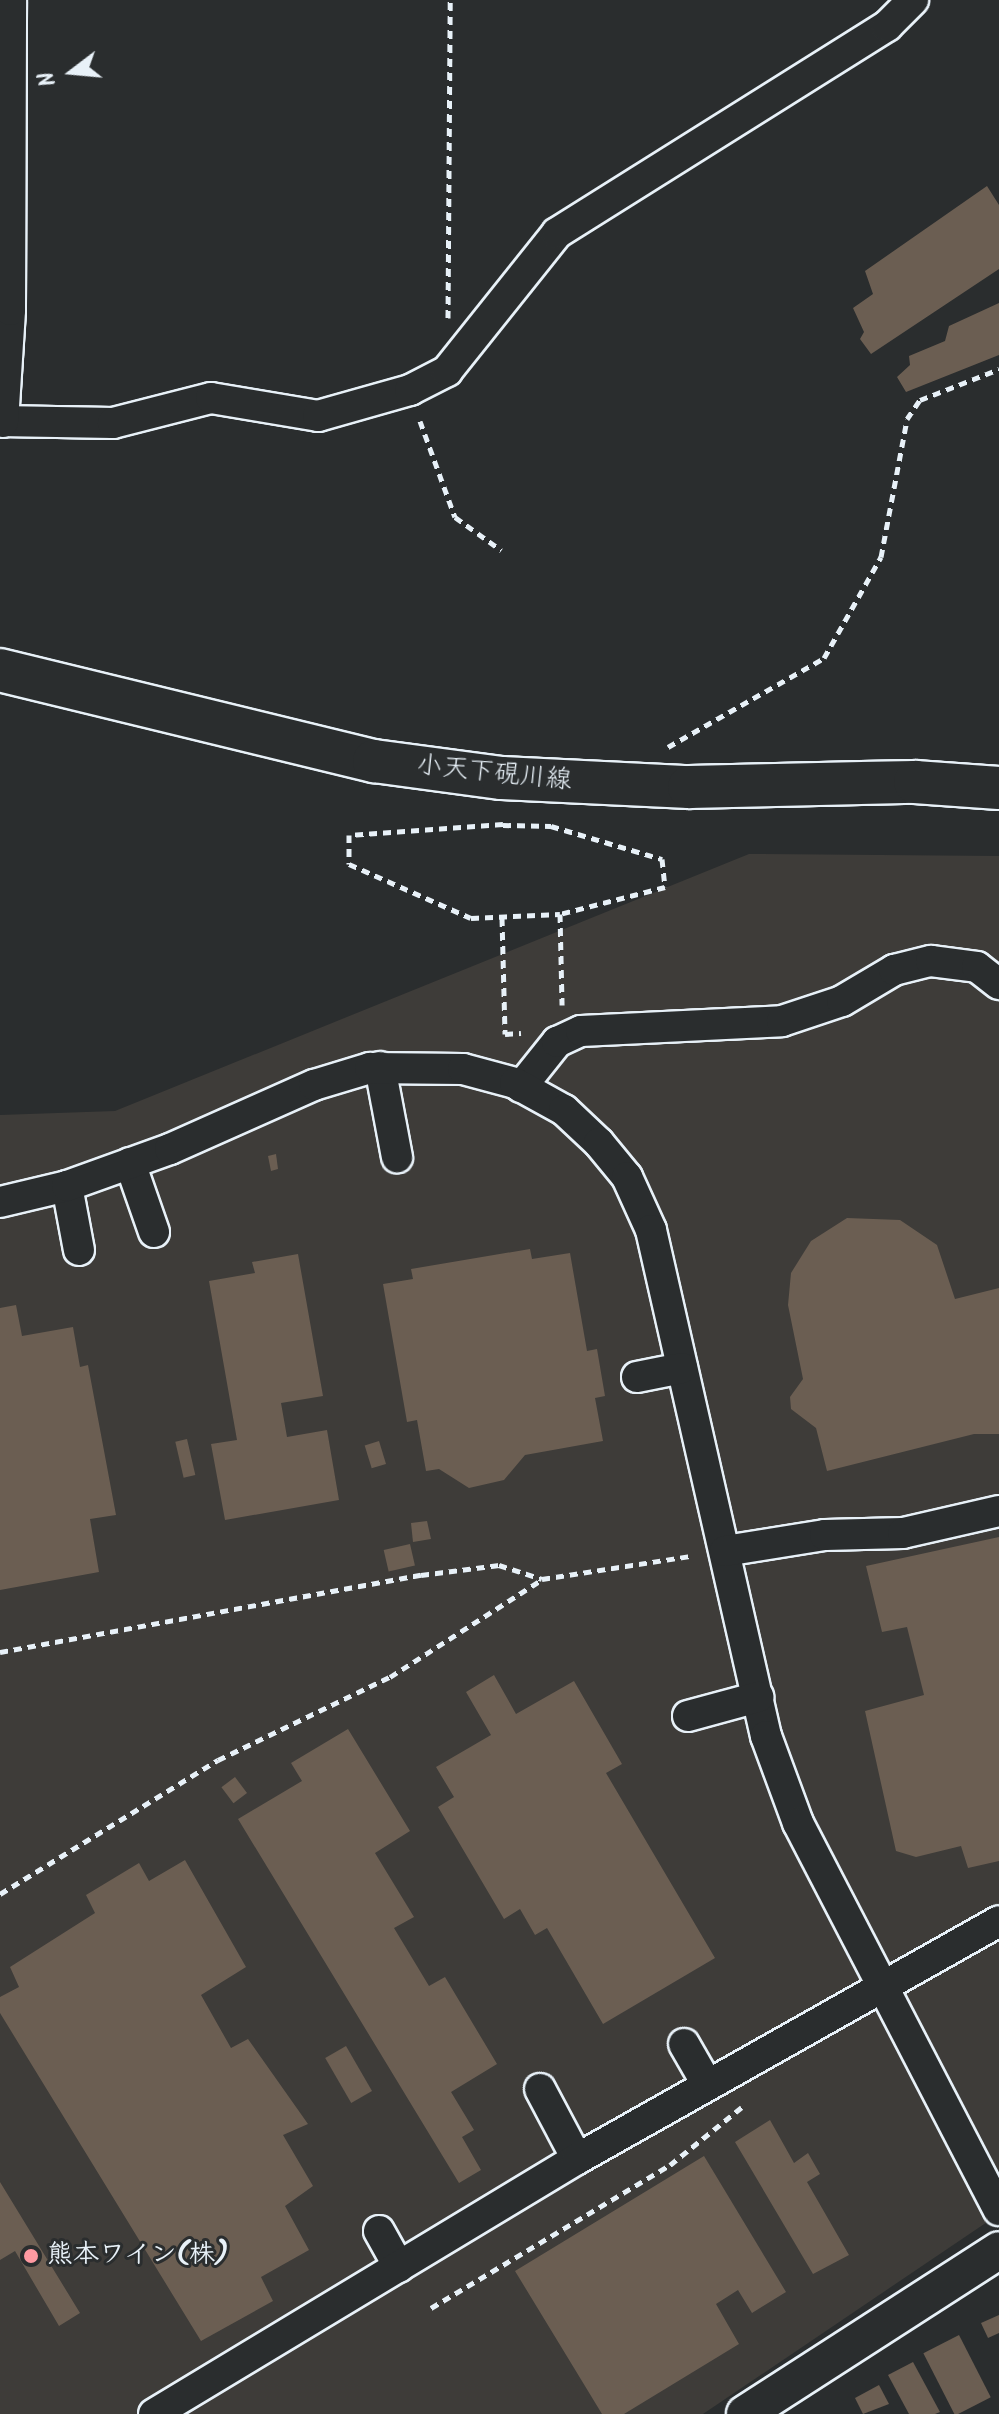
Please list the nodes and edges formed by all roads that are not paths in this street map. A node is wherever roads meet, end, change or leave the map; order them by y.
1 (11, 0) edge
2 (913, 0) edge
3 (886, 13) edge
4 (2, 422) edge
5 (0, 670) edge
6 (999, 788) edge
7 (999, 984) edge
8 (380, 1067) junction
9 (521, 1087) junction
10 (397, 1157) dead end
11 (130, 1163) junction
12 (67, 1186) junction
13 (0, 1202) edge
14 (154, 1232) dead end
15 (79, 1250) dead end
16 (682, 1368) junction
17 (637, 1377) dead end
18 (999, 1511) edge
19 (725, 1551) junction
20 (758, 1697) junction
21 (688, 1716) dead end
22 (999, 1921) edge
23 (880, 1984) junction
24 (684, 2044) dead end
25 (707, 2084) junction
26 (540, 2089) dead end
27 (577, 2159) junction
28 (999, 2210) edge
29 (379, 2231) dead end
30 (999, 2250) edge
31 (399, 2267) junction
32 (154, 2414) edge
33 (745, 2414) edge

1 - 4 street
2 - 3 street
3 - 4 street
5 - 6 main road, 小天下硯川線
7 - 9 street
8 - 9 street
8 - 10 street
8 - 11 street
9 - 16 street
11 - 12 street
11 - 14 street
12 - 13 street
12 - 15 street
16 - 17 street
16 - 19 street
18 - 19 street
19 - 20 street
20 - 21 street
20 - 23 street
22 - 23 street
23 - 25 street
23 - 28 street
24 - 25 street
25 - 27 street
26 - 27 street
27 - 31 street
29 - 31 street
30 - 33 street
31 - 32 street

